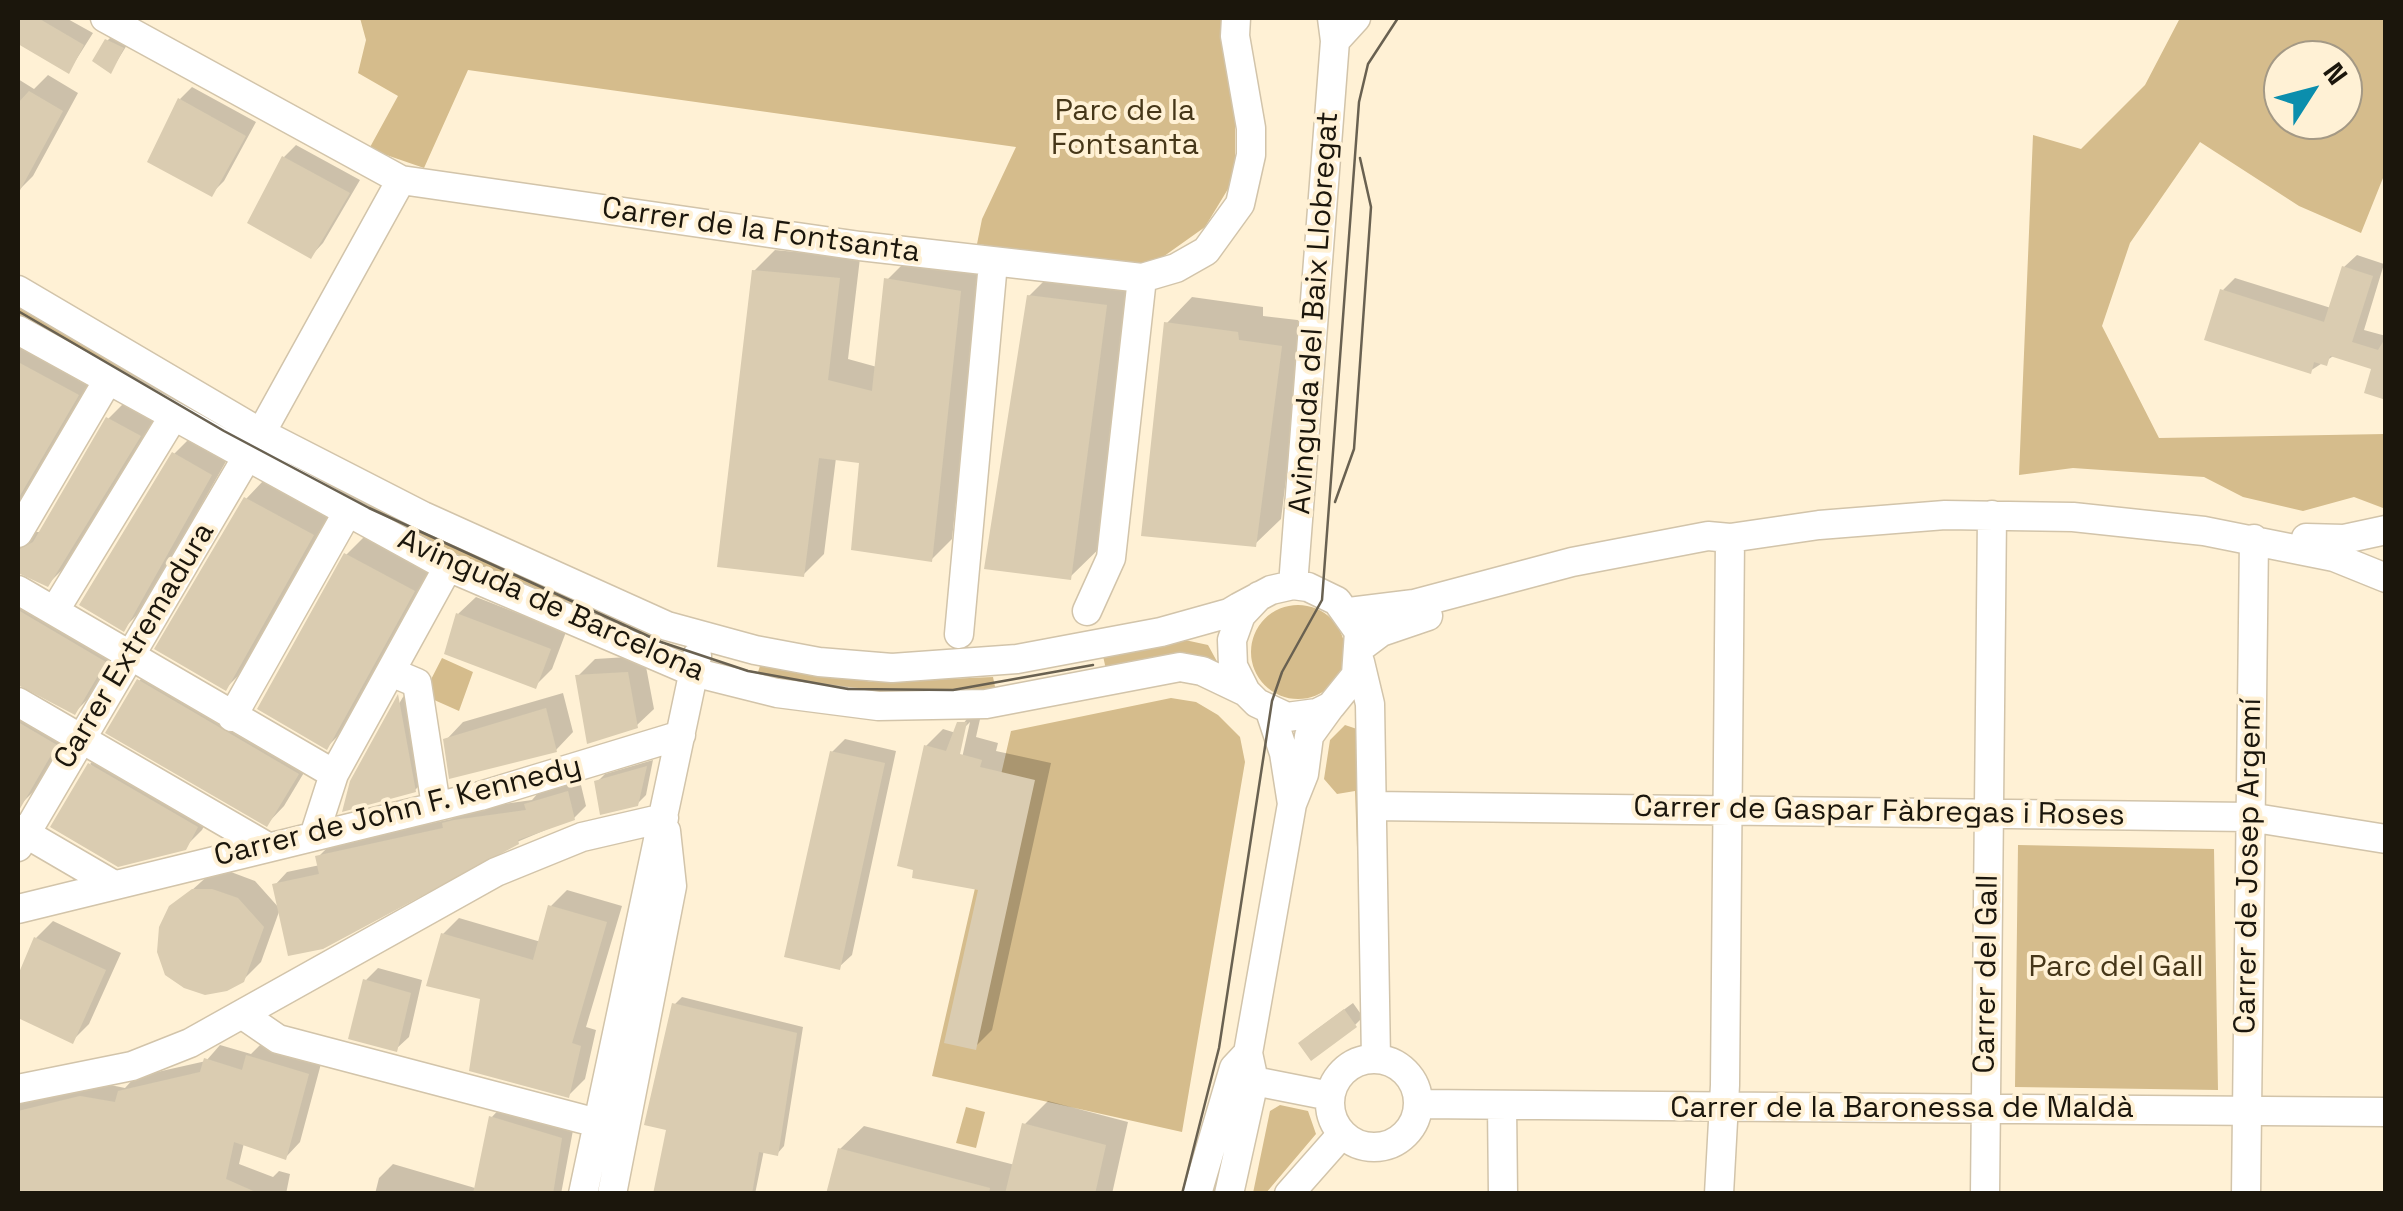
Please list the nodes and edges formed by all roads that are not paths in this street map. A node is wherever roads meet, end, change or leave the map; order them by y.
1 (104, 18) edge
2 (1236, 18) edge
3 (1356, 18) edge
4 (1333, 29) edge
5 (401, 180) junction
6 (993, 263) junction
7 (1142, 278) junction
8 (18, 290) edge
9 (18, 330) edge
10 (108, 380) junction
11 (173, 417) junction
12 (261, 433) junction
13 (246, 459) junction
14 (347, 513) junction
15 (1992, 515) junction
16 (2386, 530) edge
17 (18, 533) edge
18 (1730, 538) junction
19 (2254, 539) junction
20 (2386, 551) edge
21 (2334, 556) junction
22 (448, 567) junction
23 (2386, 578) edge
24 (1293, 586) junction
25 (18, 590) edge
26 (1259, 596) junction
27 (55, 610) junction
28 (1088, 611) dead end
29 (1349, 612) junction
30 (1161, 632) junction
31 (959, 634) dead end
32 (704, 636) junction
33 (1360, 653) junction
34 (128, 654) junction
35 (1233, 666) junction
36 (391, 672) junction
37 (693, 672) junction
38 (1246, 692) junction
39 (18, 702) edge
40 (1337, 702) junction
41 (1270, 712) junction
42 (232, 716) junction
43 (1366, 719) junction
44 (681, 735) junction
45 (80, 738) junction
46 (334, 774) junction
47 (1292, 804) junction
48 (436, 806) junction
49 (1372, 806) junction
50 (1728, 810) junction
51 (1988, 811) junction
52 (2249, 817) junction
53 (664, 818) junction
54 (315, 834) junction
55 (20, 836) edge
56 (2386, 839) edge
57 (266, 846) junction
58 (114, 885) junction
59 (18, 909) edge
60 (243, 1015) junction
61 (1248, 1053) junction
62 (1376, 1059) junction
63 (1254, 1081) junction
64 (18, 1089) edge
65 (1330, 1096) junction
66 (1418, 1104) junction
67 (1502, 1106) junction
68 (1724, 1108) junction
69 (1986, 1110) junction
70 (2246, 1110) junction
71 (2386, 1112) edge
72 (611, 1128) junction
73 (1342, 1134) junction
74 (583, 1194) edge
75 (612, 1194) edge
76 (1196, 1194) edge
77 (1229, 1194) edge
78 (1289, 1194) edge
79 (1503, 1194) edge
80 (1719, 1194) edge
81 (1985, 1194) edge
82 (2246, 1194) edge

1 - 5 street, Carrer de la Fontsanta
2 - 7 street, Carrer de la Fontsanta
3 - 4 street, Avinguda del Baix Llobregat
4 - 24 street, Avinguda del Baix Llobregat
5 - 6 street, Carrer de la Fontsanta
5 - 12 street, Carrer Extremadura
6 - 7 street, Carrer de la Fontsanta
6 - 31 street
7 - 28 street
8 - 12 street, Avinguda de Barcelona
9 - 10 street, Avinguda de Barcelona
10 - 11 street, Avinguda de Barcelona
10 - 17 street
11 - 13 street, Avinguda de Barcelona
11 - 27 street
12 - 13 street, Carrer Extremadura
12 - 32 street, Avinguda de Barcelona
13 - 14 street, Avinguda de Barcelona
13 - 34 street, Carrer Extremadura
14 - 22 street, Avinguda de Barcelona
14 - 42 street
15 - 18 street
15 - 19 street
15 - 51 street, Carrer del Gall
16 - 19 street
18 - 29 street
18 - 33 street
18 - 50 street
19 - 21 street
19 - 52 street, Carrer de Josep Argemí
20 - 21 street
21 - 23 street
22 - 36 street
22 - 37 street, Avinguda de Barcelona
24 - 26 street
24 - 29 street
25 - 27 street
26 - 30 street
26 - 35 street
27 - 34 street
29 - 33 street
30 - 32 street, Avinguda de Barcelona
30 - 35 street
32 - 37 street
33 - 40 street
33 - 43 street
34 - 42 street
34 - 45 street, Carrer Extremadura
35 - 38 street
36 - 46 street
36 - 48 street
37 - 38 street, Avinguda de Barcelona
37 - 44 street
38 - 41 street
39 - 45 street
40 - 41 street
40 - 43 street
40 - 47 street
41 - 47 street
42 - 46 street
43 - 49 street
44 - 48 street, Carrer de John F. Kennedy
44 - 53 street
45 - 55 street, Carrer Extremadura
45 - 57 street
46 - 54 street
47 - 61 street
48 - 54 street, Carrer de John F. Kennedy
49 - 50 street, Carrer de Gaspar Fàbregas i Roses
49 - 62 street
50 - 51 street, Carrer de Gaspar Fàbregas i Roses
50 - 68 street
51 - 52 street, Carrer de Gaspar Fàbregas i Roses
51 - 69 street, Carrer del Gall
52 - 56 street, Carrer de Gaspar Fàbregas i Roses
52 - 70 street, Carrer de Josep Argemí
53 - 60 street
53 - 72 street
54 - 57 street, Carrer de John F. Kennedy
55 - 58 street
57 - 58 street, Carrer de John F. Kennedy
58 - 59 street, Carrer de John F. Kennedy
60 - 64 street
60 - 72 street
61 - 63 street
61 - 76 street
62 - 65 street
62 - 66 street
63 - 65 street
63 - 77 street
65 - 73 street
66 - 67 street, Carrer de la Baronessa de Maldà
66 - 73 street
67 - 68 street, Carrer de la Baronessa de Maldà
67 - 79 street
68 - 69 street, Carrer de la Baronessa de Maldà
68 - 80 street
69 - 70 street, Carrer de la Baronessa de Maldà
69 - 81 street, Carrer del Gall
70 - 71 street, Carrer de la Baronessa de Maldà
70 - 82 street, Carrer de Josep Argemí
72 - 74 street
72 - 75 street
73 - 78 street

